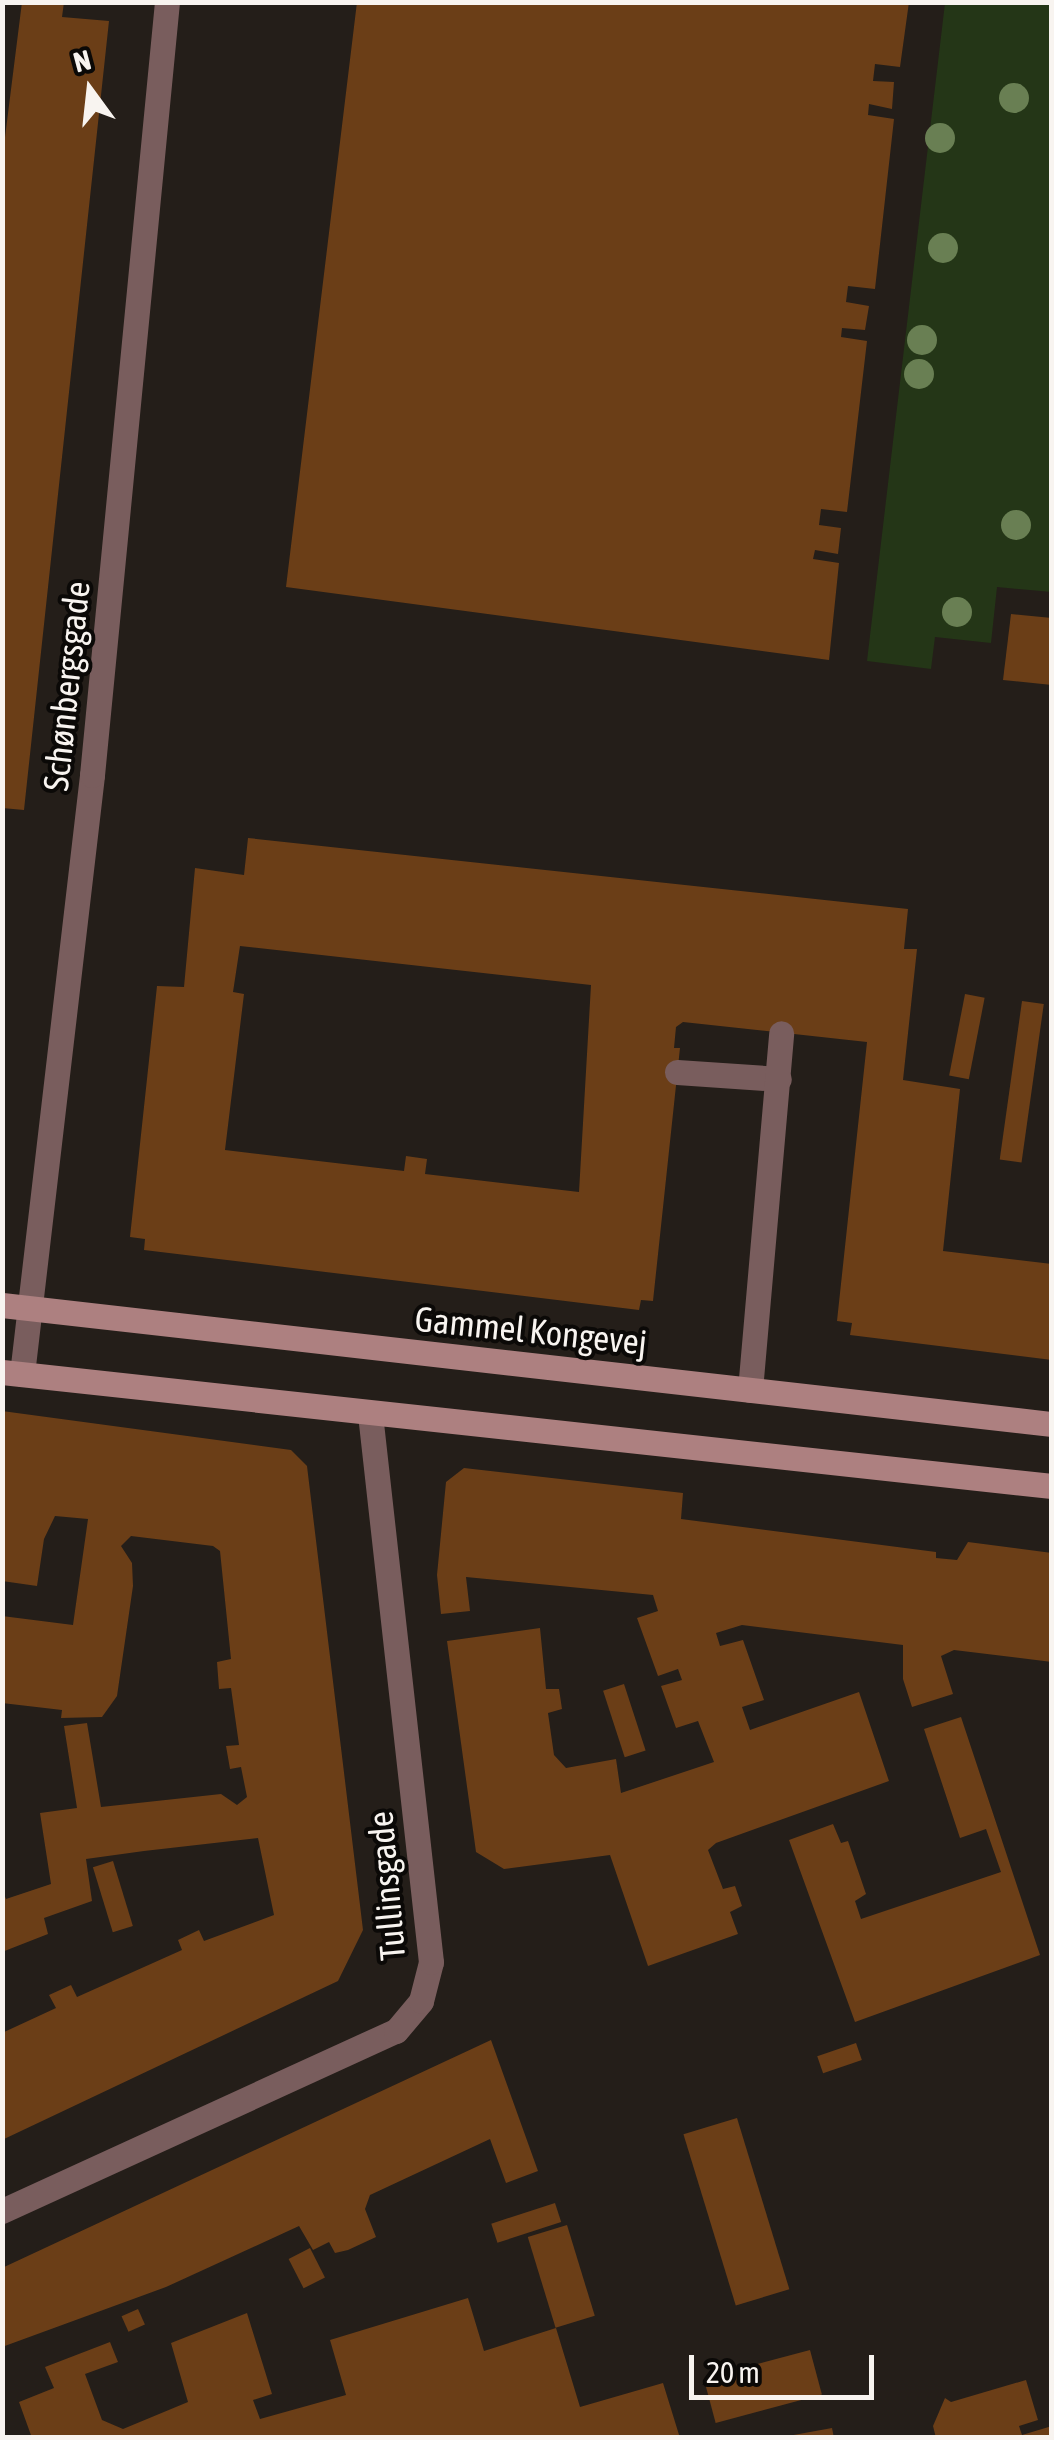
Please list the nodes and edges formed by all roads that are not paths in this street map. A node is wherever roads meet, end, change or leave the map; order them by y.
1 (167, 2) edge
2 (781, 1033) dead end
3 (677, 1072) dead end
4 (779, 1079) junction
5 (2, 1304) edge
6 (30, 1308) junction
7 (12, 1373) edge
8 (750, 1390) junction
9 (370, 1414) junction
10 (1052, 1424) edge
11 (1052, 1486) edge
12 (2, 2212) edge

1 - 6 street, Schønbergsgade
2 - 4 street
3 - 4 street
4 - 8 street
5 - 6 street, Gammel Kongevej
6 - 7 street, Schønbergsgade
6 - 8 street, Gammel Kongevej
7 - 9 street
8 - 10 street, Gammel Kongevej
9 - 11 street
9 - 12 street, Tullinsgade

